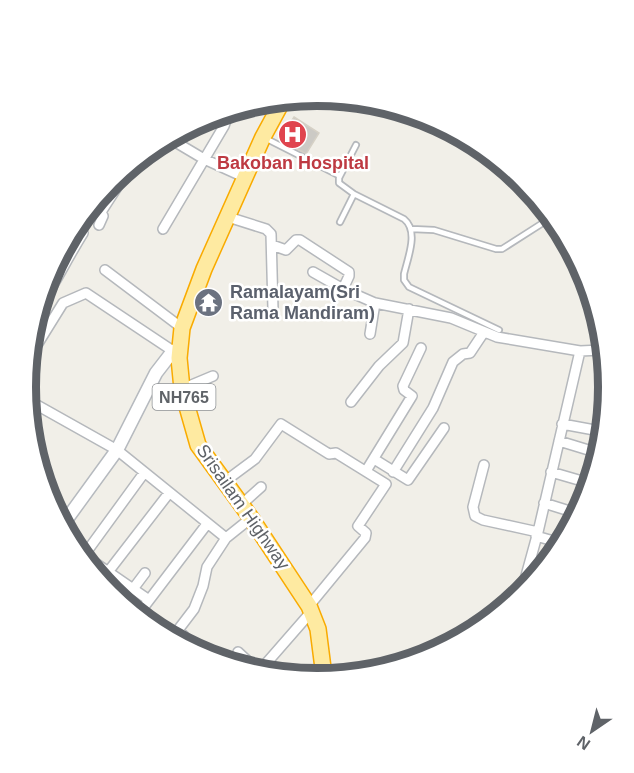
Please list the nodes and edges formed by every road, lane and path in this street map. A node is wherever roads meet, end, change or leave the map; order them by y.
1 (279, 108) edge
2 (225, 121) edge
3 (263, 137) junction
4 (177, 143) edge
5 (357, 145) dead end
6 (204, 159) junction
7 (340, 176) junction
8 (246, 178) junction
9 (354, 194) junction
10 (102, 206) edge
11 (228, 217) junction
12 (340, 222) dead end
13 (545, 222) edge
14 (99, 225) dead end
15 (163, 229) dead end
16 (412, 229) junction
17 (82, 232) edge
18 (272, 245) junction
19 (105, 270) dead end
20 (313, 272) dead end
21 (56, 281) edge
22 (343, 289) junction
23 (375, 303) junction
24 (273, 309) dead end
25 (409, 309) junction
26 (182, 328) junction
27 (499, 330) dead end
28 (484, 332) junction
29 (370, 334) dead end
30 (40, 340) edge
31 (421, 348) dead end
32 (176, 350) junction
33 (580, 351) junction
34 (596, 351) edge
35 (213, 376) dead end
36 (182, 388) junction
37 (351, 402) dead end
38 (37, 409) edge
39 (562, 424) junction
40 (444, 428) dead end
41 (595, 430) edge
42 (559, 441) junction
43 (117, 450) junction
44 (590, 451) edge
45 (374, 459) junction
46 (484, 465) dead end
47 (366, 471) junction
48 (393, 472) junction
49 (551, 472) junction
50 (144, 474) junction
51 (582, 481) edge
52 (224, 482) junction
53 (261, 487) dead end
54 (169, 493) junction
55 (544, 503) junction
56 (241, 505) junction
57 (569, 511) edge
58 (68, 517) edge
59 (251, 519) junction
60 (207, 524) junction
61 (537, 534) junction
62 (226, 538) junction
63 (553, 540) edge
64 (88, 550) edge
65 (105, 571) edge
66 (108, 573) junction
67 (145, 573) dead end
68 (526, 574) edge
69 (133, 589) junction
70 (148, 600) junction
71 (143, 607) edge
72 (310, 609) junction
73 (180, 632) edge
74 (238, 652) dead end
75 (245, 658) edge
76 (266, 663) edge
77 (323, 668) edge

1 - 3 highway, Srisailam Highway / NH765
2 - 6 street
3 - 7 lane
3 - 8 highway, Srisailam Highway / NH765
4 - 6 street
5 - 7 lane
6 - 8 street
6 - 15 street
7 - 9 lane
8 - 11 highway, Srisailam Highway / NH765
9 - 12 lane
9 - 16 lane
10 - 14 street
11 - 18 street
11 - 26 highway, Srisailam Highway / NH765
13 - 16 lane
16 - 27 lane
17 - 21 street
18 - 22 street
18 - 24 street
19 - 26 street
20 - 22 street
22 - 23 street
23 - 25 street
23 - 29 street
25 - 28 street
25 - 37 street
26 - 32 highway, Srisailam Highway / NH765
28 - 33 street
28 - 48 street
30 - 32 street
31 - 45 street
32 - 36 highway, Srisailam Highway / NH765
32 - 43 main road
33 - 34 street
33 - 39 street
35 - 36 street
36 - 52 highway, Srisailam Highway / NH765
38 - 43 street
39 - 41 street
39 - 42 street
40 - 48 street
42 - 44 street
42 - 49 street
43 - 50 street
43 - 58 main road
45 - 47 street
45 - 48 street
46 - 61 street
47 - 52 street
47 - 72 street
49 - 51 street
49 - 55 street
50 - 54 street
50 - 64 street
52 - 56 highway, Srisailam Highway / NH765
53 - 56 street
54 - 60 street
54 - 66 street
55 - 57 street
55 - 61 street
56 - 59 highway, Srisailam Highway / NH765
59 - 62 street
59 - 72 highway, Srisailam Highway / NH765
60 - 62 street
60 - 70 street
61 - 63 street
61 - 68 street
62 - 73 street
65 - 66 street
66 - 69 street
67 - 69 street
69 - 70 street
70 - 71 street
72 - 76 street
72 - 77 highway, Srisailam Highway / NH765
74 - 75 street

